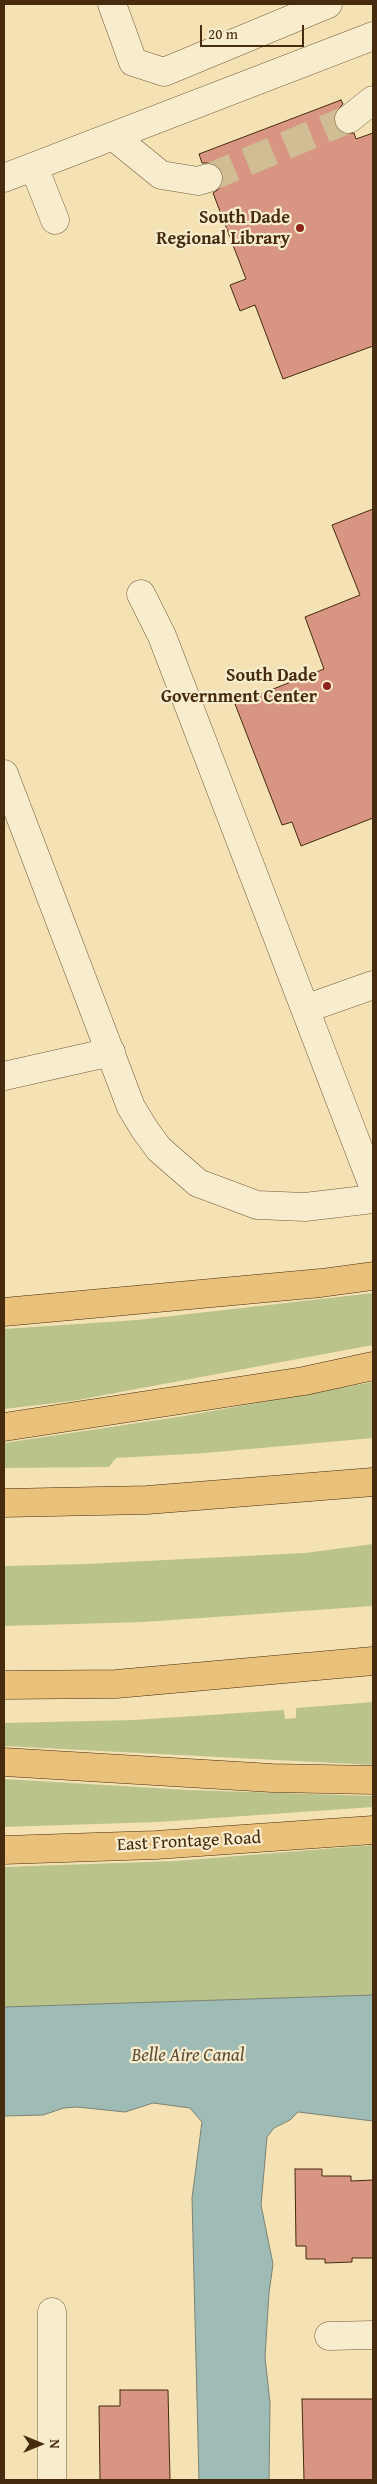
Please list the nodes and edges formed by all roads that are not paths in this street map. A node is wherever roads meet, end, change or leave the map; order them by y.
1 (112, 4) edge
2 (328, 4) edge
3 (373, 36) edge
4 (373, 100) edge
5 (349, 119) tunnel mouth
6 (113, 136) junction
7 (34, 167) junction
8 (4, 178) edge
9 (208, 178) tunnel mouth
10 (55, 220) dead end
11 (141, 594) dead end
12 (4, 774) edge
13 (373, 985) edge
14 (305, 1009) junction
15 (110, 1052) junction
16 (4, 1076) edge
17 (373, 1186) edge
18 (373, 1199) edge
19 (373, 1276) edge
20 (4, 1312) edge
21 (373, 1366) edge
22 (4, 1427) edge
23 (373, 1482) edge
24 (4, 1503) edge
25 (373, 1660) edge
26 (4, 1685) edge
27 (4, 1762) edge
28 (373, 1780) edge
29 (373, 1830) edge
30 (4, 1850) edge
31 (52, 2312) dead end
32 (373, 2335) edge
33 (329, 2336) dead end
34 (52, 2480) edge

1 - 2 street
3 - 6 street
4 - 5 street
6 - 7 street
6 - 9 street
7 - 8 street
7 - 10 street
11 - 14 street
12 - 15 street
13 - 14 street
14 - 17 street
15 - 16 street
15 - 18 street
19 - 20 main road
21 - 22 main road
23 - 24 main road
25 - 26 main road
27 - 28 main road
29 - 30 main road, East Frontage Road
31 - 34 street
32 - 33 street

